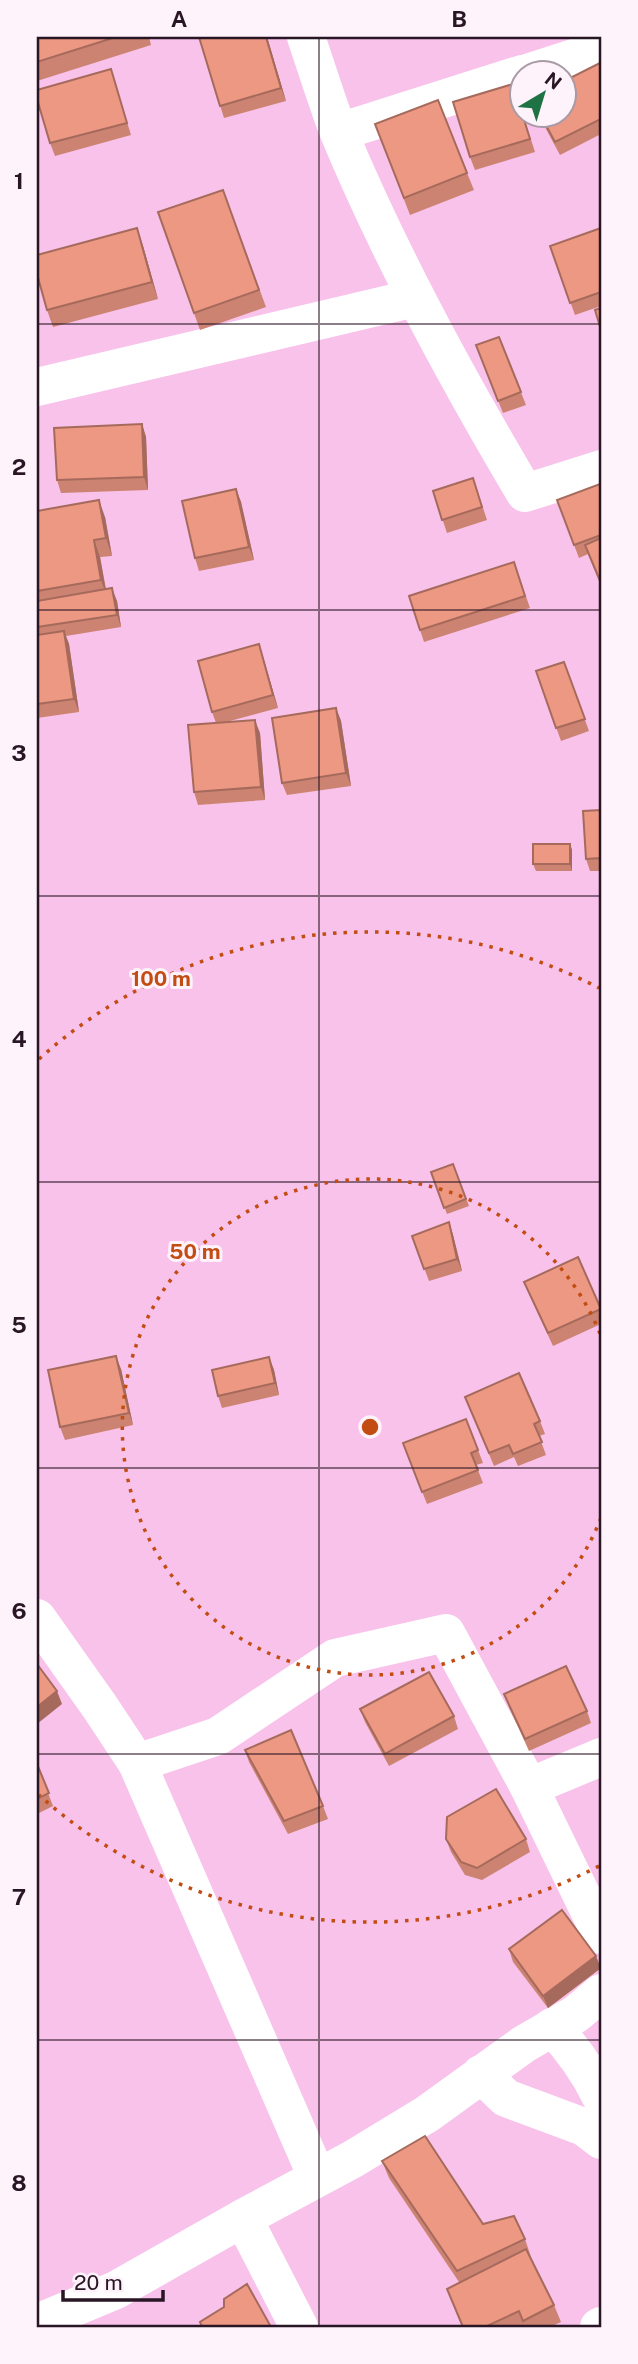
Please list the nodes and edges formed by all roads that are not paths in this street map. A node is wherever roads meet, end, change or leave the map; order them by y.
1 (306, 37) edge
2 (601, 49) edge
3 (567, 60) edge
4 (508, 79) edge
5 (339, 132) junction
6 (415, 298) junction
7 (37, 387) edge
8 (601, 469) edge
9 (37, 1618) edge
10 (601, 1757) edge
11 (137, 1763) junction
12 (529, 1787) junction
13 (601, 1935) edge
14 (601, 1993) edge
15 (552, 2027) junction
16 (481, 2074) junction
17 (601, 2097) edge
18 (601, 2140) edge
19 (317, 2177) junction
20 (243, 2218) junction
21 (37, 2323) edge
22 (299, 2327) edge

1 - 5 street
2 - 3 street
4 - 5 street
5 - 6 street
6 - 7 street
6 - 8 street
9 - 11 street
10 - 12 street
11 - 12 street
11 - 19 street
12 - 13 street
14 - 15 street
15 - 16 street
15 - 17 street
16 - 18 street
16 - 19 street
19 - 20 street
20 - 21 street
20 - 22 street

